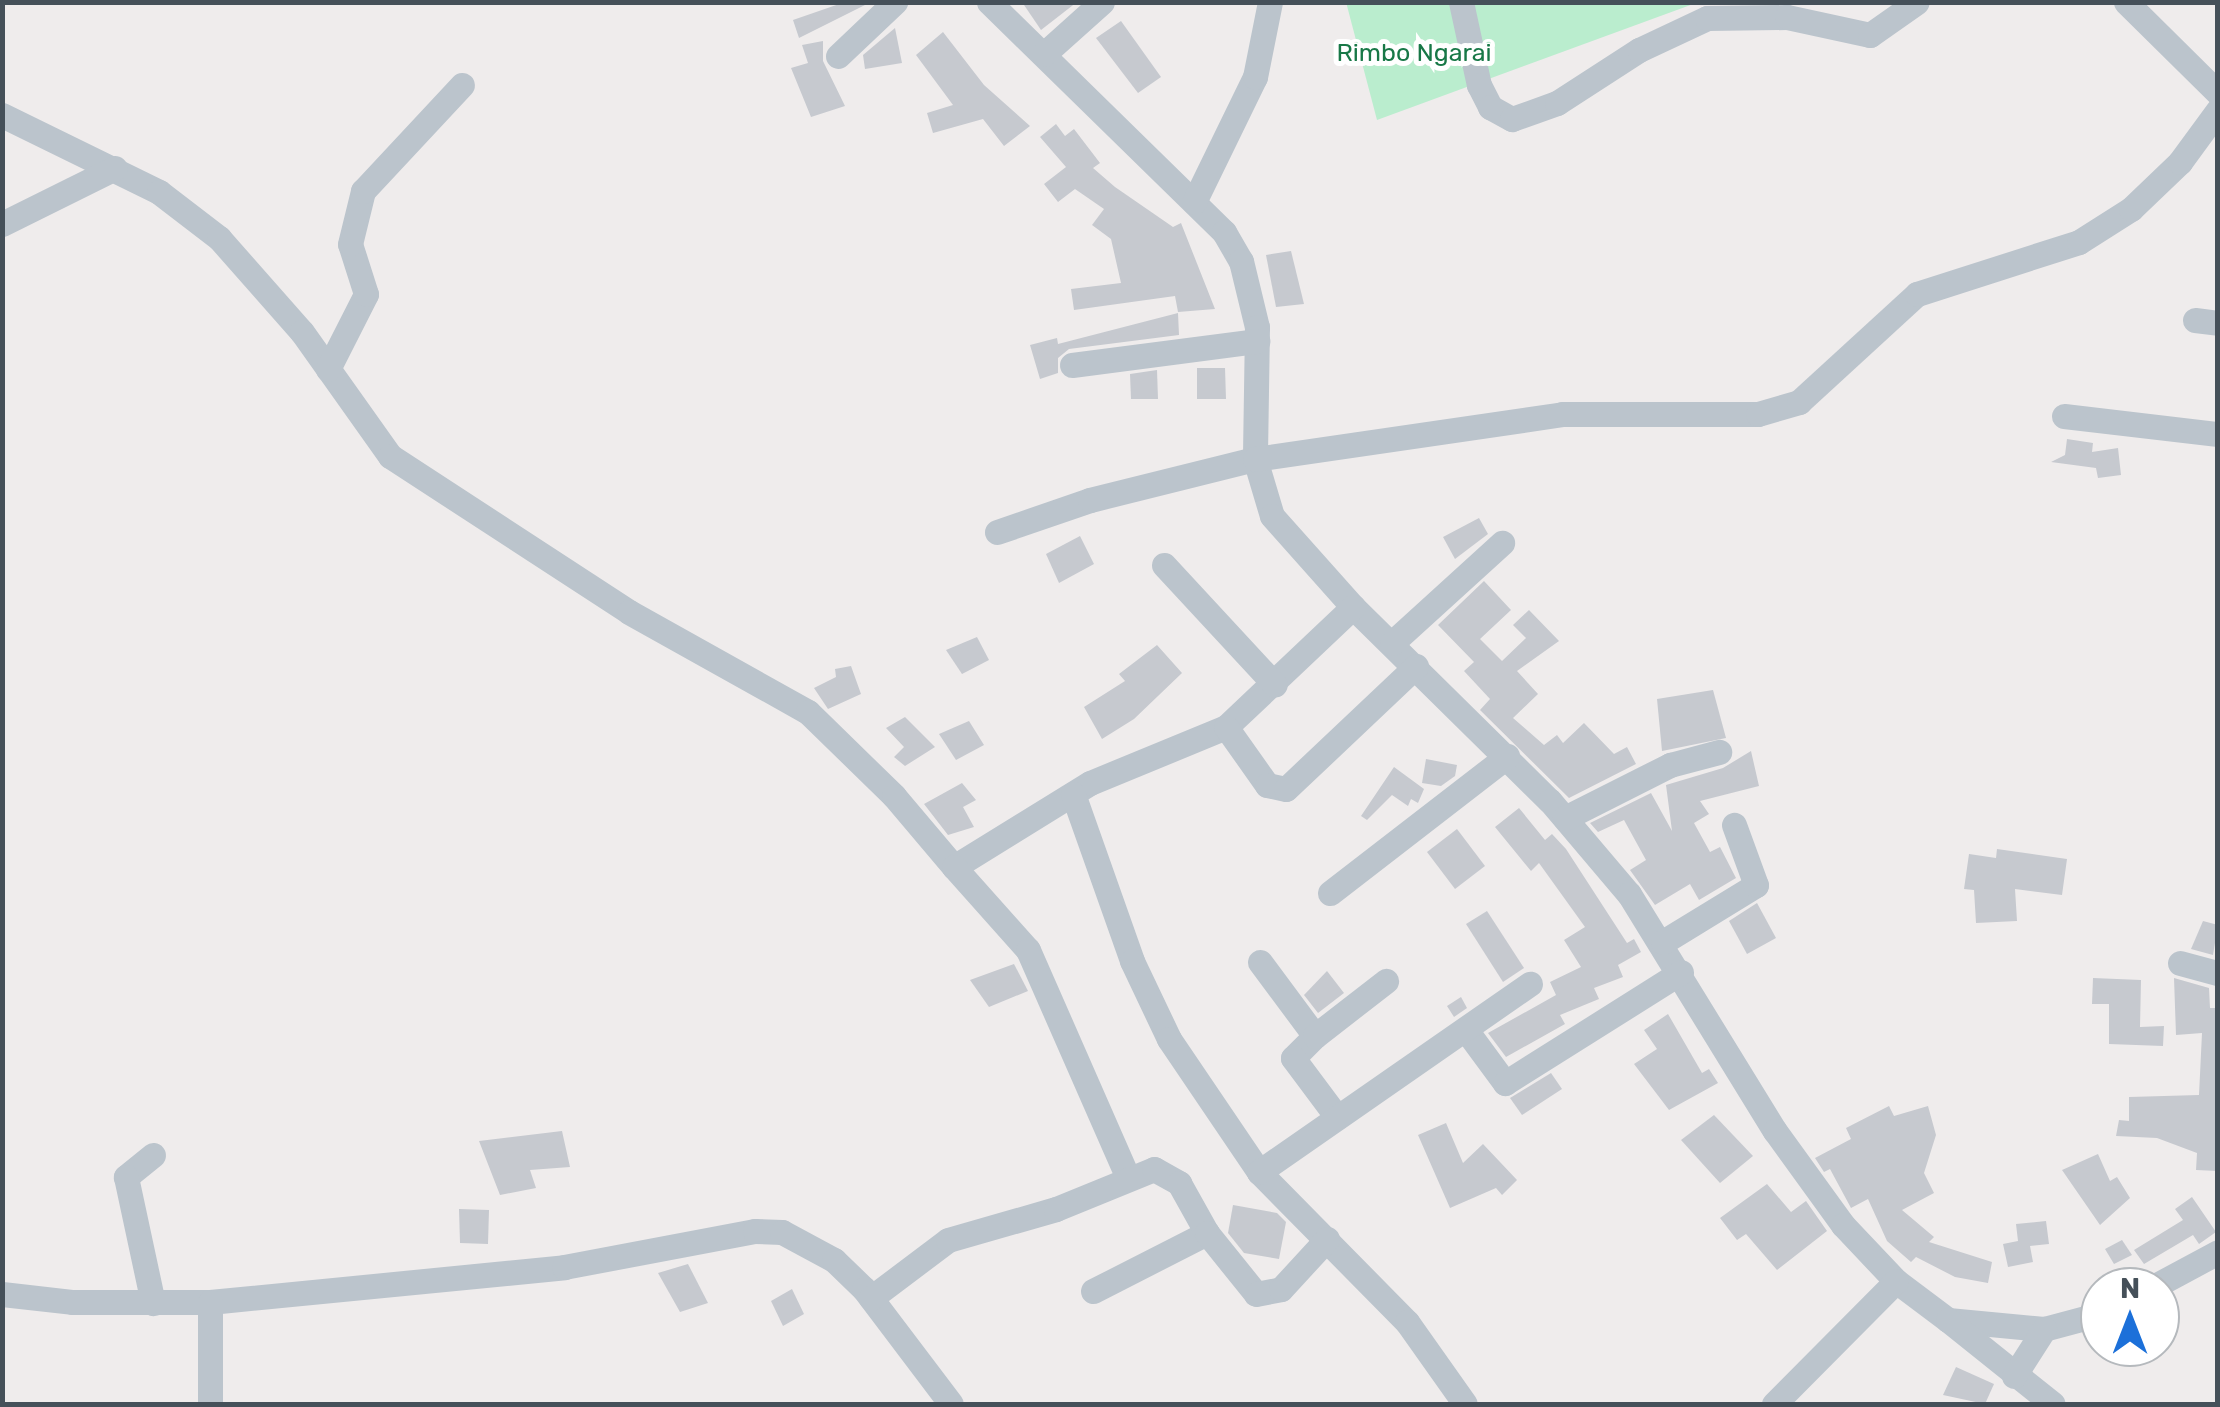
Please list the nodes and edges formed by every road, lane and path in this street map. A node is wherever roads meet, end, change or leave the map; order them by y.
1 (895, 2) edge
2 (989, 2) edge
3 (1102, 2) edge
4 (1270, 2) edge
5 (1461, 2) edge
6 (1916, 2) edge
7 (2126, 2) edge
8 (1044, 54) junction
9 (838, 56) dead end
10 (462, 85) dead end
11 (2218, 93) edge
12 (2218, 110) edge
13 (5, 119) edge
14 (115, 168) junction
15 (1194, 202) junction
16 (2, 224) edge
17 (1257, 341) junction
18 (1072, 365) dead end
19 (328, 369) junction
20 (2064, 416) dead end
21 (2218, 434) edge
22 (1255, 459) junction
23 (996, 532) dead end
24 (1502, 543) dead end
25 (1164, 565) dead end
26 (1352, 607) junction
27 (1392, 644) junction
28 (1416, 666) junction
29 (1275, 684) junction
30 (1226, 727) junction
31 (1719, 752) dead end
32 (1506, 756) junction
33 (1073, 794) junction
34 (1566, 818) junction
35 (1734, 825) dead end
36 (954, 867) junction
37 (1330, 893) dead end
38 (1663, 942) junction
39 (1260, 962) dead end
40 (2180, 963) dead end
41 (1680, 972) junction
42 (2218, 973) edge
43 (1386, 981) dead end
44 (1530, 984) dead end
45 (1466, 1030) junction
46 (1315, 1036) junction
47 (1337, 1116) junction
48 (152, 1155) dead end
49 (1259, 1172) junction
50 (1127, 1176) junction
51 (1206, 1233) junction
52 (1328, 1239) junction
53 (2218, 1252) edge
54 (2180, 1272) edge
55 (1896, 1281) junction
56 (1093, 1291) dead end
57 (2, 1294) edge
58 (871, 1298) junction
59 (210, 1302) junction
60 (152, 1303) junction
61 (2080, 1319) edge
62 (1948, 1320) junction
63 (2044, 1328) junction
64 (2014, 1376) junction
65 (210, 1404) edge
66 (951, 1404) edge
67 (1465, 1404) edge
68 (1774, 1404) edge
69 (2053, 1404) edge

1 - 9 street
2 - 8 street
3 - 8 street
4 - 15 street
5 - 6 street
7 - 11 street
8 - 15 street
10 - 19 street
12 - 22 street
13 - 14 street
14 - 16 street
14 - 19 street
15 - 17 street
17 - 18 street
17 - 22 street
19 - 36 street
20 - 21 street
22 - 23 street
22 - 26 street
24 - 27 street
25 - 29 street
26 - 27 street
26 - 29 street
27 - 28 street
28 - 30 street
28 - 32 street
29 - 30 street
30 - 33 street
31 - 34 street
32 - 34 street
32 - 37 street
33 - 36 street
33 - 49 street
34 - 38 street
35 - 38 street
36 - 50 street
38 - 41 street
39 - 46 street
40 - 42 street
41 - 45 street
41 - 55 street
43 - 46 street
44 - 45 street
45 - 47 street
46 - 47 street
47 - 49 street
48 - 60 street
49 - 52 street
50 - 51 street
50 - 58 street
51 - 52 street
51 - 56 street
52 - 67 street
53 - 54 street
55 - 62 street
55 - 68 street
57 - 60 street
58 - 59 street
58 - 66 street
59 - 60 street
59 - 65 street
61 - 63 street
62 - 63 street
62 - 64 street
63 - 64 street
64 - 69 street

